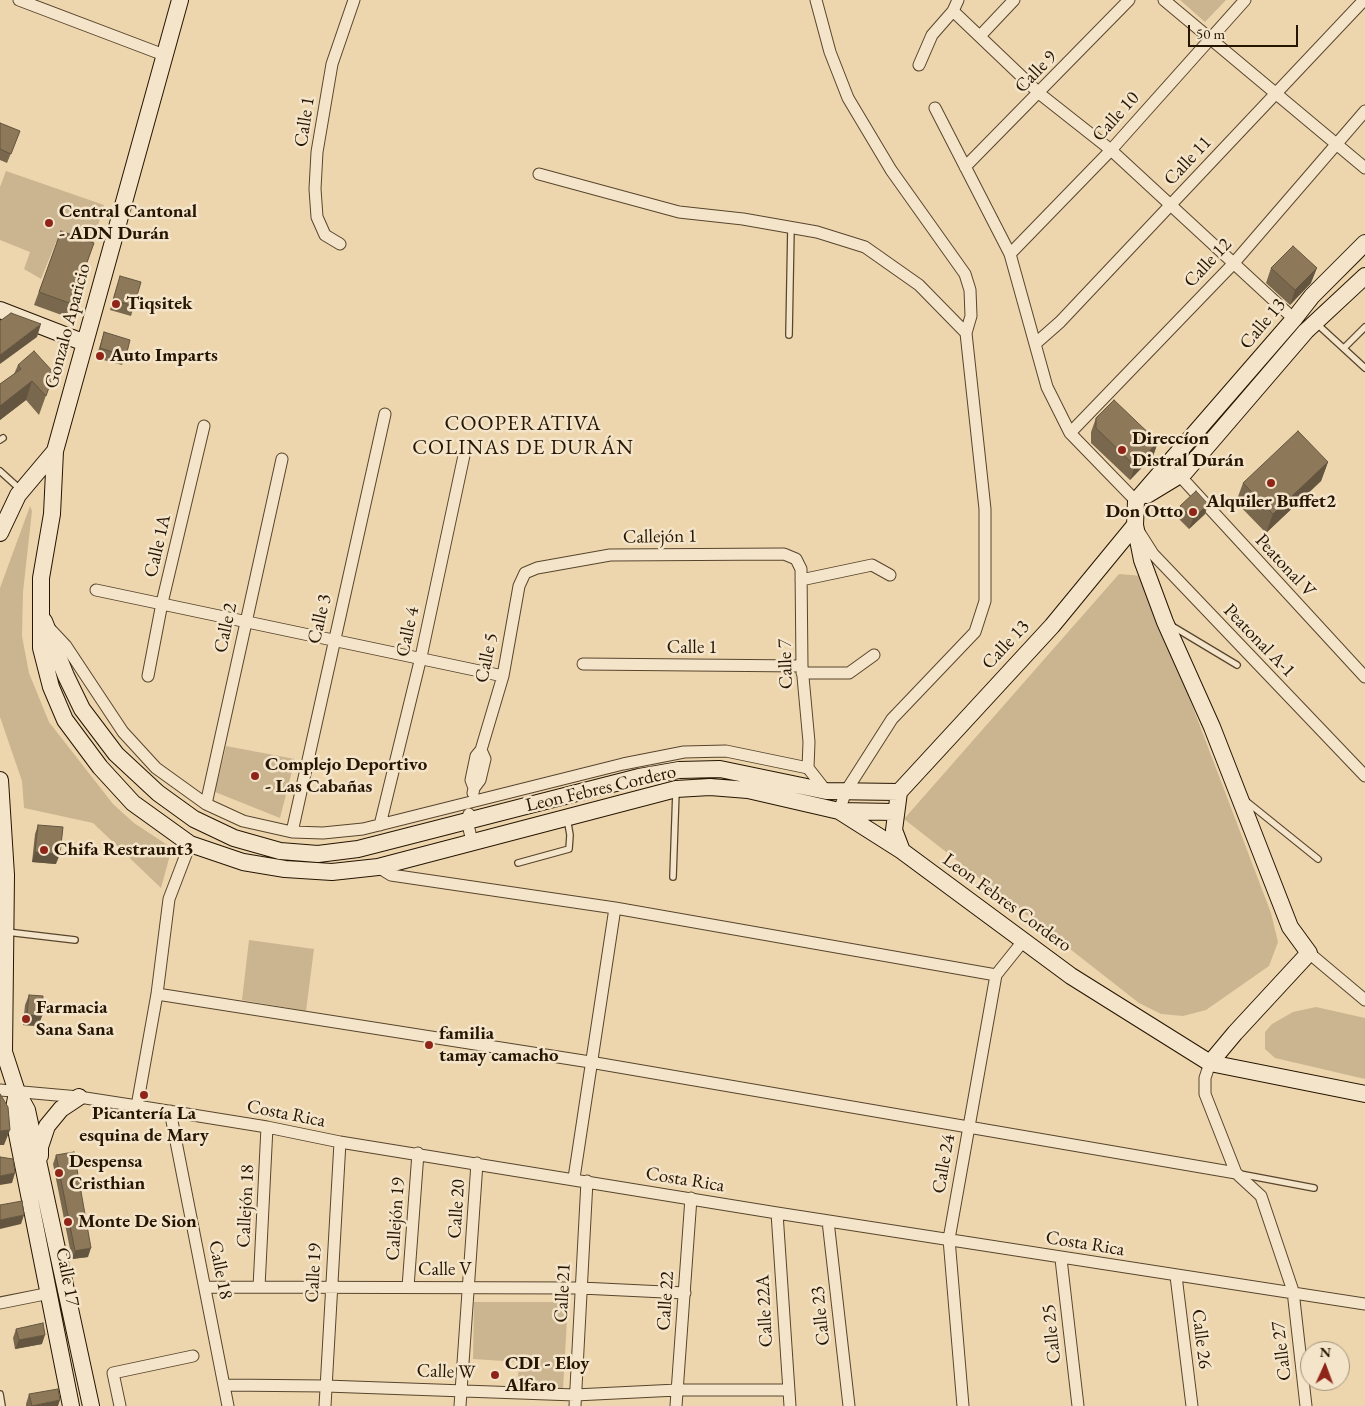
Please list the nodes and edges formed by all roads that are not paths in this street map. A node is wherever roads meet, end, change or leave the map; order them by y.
1 (19, 0) edge
2 (180, 0) edge
3 (354, 0) edge
4 (816, 0) edge
5 (958, 0) edge
6 (1014, 0) edge
7 (1129, 0) edge
8 (1164, 0) edge
9 (1245, 0) edge
10 (1364, 0) edge
11 (953, 11) junction
12 (980, 36) junction
13 (1210, 38) junction
14 (164, 55) junction
15 (919, 65) dead end
16 (1276, 93) junction
17 (1040, 94) junction
18 (935, 108) dead end
19 (1365, 111) edge
20 (1337, 142) junction
21 (1111, 150) junction
22 (965, 167) junction
23 (1365, 168) edge
24 (539, 174) dead end
25 (1170, 205) junction
26 (791, 227) junction
27 (1365, 243) edge
28 (340, 244) dead end
29 (1010, 254) junction
30 (1233, 264) junction
31 (1365, 276) edge
32 (0, 310) edge
33 (1294, 319) junction
34 (1314, 321) junction
35 (1365, 327) edge
36 (966, 334) junction
37 (789, 335) dead end
38 (85, 343) junction
39 (1034, 344) junction
40 (1344, 348) junction
41 (1365, 368) edge
42 (1237, 398) junction
43 (385, 414) dead end
44 (204, 426) dead end
45 (1070, 432) junction
46 (466, 446) dead end
47 (55, 451) junction
48 (282, 460) dead end
49 (0, 471) edge
50 (1180, 476) junction
51 (22, 490) junction
52 (1136, 501) junction
53 (1135, 525) junction
54 (0, 533) edge
55 (796, 558) joint
56 (525, 573) joint
57 (890, 575) dead end
58 (801, 580) junction
59 (96, 590) dead end
60 (162, 604) junction
61 (43, 618) junction
62 (245, 620) junction
63 (1165, 622) junction
64 (333, 640) junction
65 (874, 656) dead end
66 (421, 657) junction
67 (583, 664) dead end
68 (1237, 665) dead end
69 (802, 670) junction
70 (148, 676) dead end
71 (503, 676) junction
72 (1365, 677) edge
73 (69, 683) junction
74 (53, 692) junction
75 (808, 768) junction
76 (1365, 776) edge
77 (0, 780) edge
78 (676, 789) junction
79 (826, 791) junction
80 (846, 791) junction
81 (899, 792) junction
82 (1238, 795) junction
83 (206, 804) junction
84 (472, 804) junction
85 (839, 810) junction
86 (894, 812) junction
87 (567, 816) junction
88 (467, 822) junction
89 (380, 825) junction
90 (292, 832) junction
91 (472, 841) junction
92 (190, 844) junction
93 (902, 851) junction
94 (1318, 859) dead end
95 (518, 863) dead end
96 (378, 867) junction
97 (673, 877) dead end
98 (615, 908) junction
99 (5, 932) junction
100 (75, 940) dead end
101 (1024, 940) junction
102 (1309, 953) junction
103 (996, 975) junction
104 (157, 994) junction
105 (1365, 1000) edge
106 (2, 1022) edge
107 (590, 1062) junction
108 (1210, 1064) junction
109 (0, 1090) edge
110 (17, 1092) junction
111 (1365, 1094) edge
112 (79, 1097) junction
113 (137, 1106) junction
114 (170, 1111) junction
115 (968, 1126) junction
116 (268, 1127) junction
117 (340, 1142) junction
118 (418, 1153) junction
119 (478, 1163) junction
120 (41, 1168) junction
121 (1236, 1173) junction
122 (574, 1178) junction
123 (587, 1182) junction
124 (1314, 1188) dead end
125 (691, 1198) junction
126 (777, 1213) junction
127 (828, 1221) junction
128 (949, 1239) junction
129 (1061, 1259) junction
130 (1176, 1276) junction
131 (206, 1287) junction
132 (259, 1287) junction
133 (331, 1287) junction
134 (408, 1287) junction
135 (469, 1288) junction
136 (581, 1288) junction
137 (1293, 1291) junction
138 (50, 1293) junction
139 (685, 1293) junction
140 (0, 1303) edge
141 (1365, 1304) edge
142 (193, 1356) dead end
143 (224, 1385) junction
144 (326, 1386) junction
145 (461, 1390) junction
146 (677, 1390) junction
147 (787, 1390) junction
148 (0, 1394) edge
149 (575, 1400) edge
150 (2, 1406) edge
151 (71, 1406) edge
152 (91, 1406) edge
153 (120, 1406) edge
154 (228, 1406) edge
155 (325, 1406) edge
156 (460, 1406) edge
157 (676, 1406) edge
158 (790, 1406) edge
159 (849, 1406) edge
160 (962, 1406) edge
161 (1078, 1406) edge
162 (1192, 1406) edge
163 (1306, 1406) edge

1 - 14 street
2 - 14 street, Gonzalo Aparicio
3 - 28 street, Calle 1
4 - 36 street
5 - 11 street
6 - 12 street
7 - 17 street, Calle 9
8 - 13 street
9 - 13 street, Calle 10
10 - 16 street, Calle 11
11 - 12 street
11 - 15 street
12 - 17 street
13 - 16 street
13 - 21 street, Calle 10
14 - 38 street, Gonzalo Aparicio
16 - 20 street
16 - 25 street, Calle 11
17 - 21 street
17 - 22 street, Calle 9
18 - 22 street
19 - 20 street, Calle 12
20 - 23 street
20 - 30 street, Calle 12
21 - 25 street
21 - 29 street, Calle 10
22 - 29 street
24 - 26 street
25 - 30 street
25 - 39 street, Calle 11
26 - 36 street
26 - 37 lane
27 - 33 street, Calle 13
29 - 39 street
30 - 33 street
30 - 45 street, Calle 12
31 - 34 street, Calle 13
32 - 38 street
33 - 42 street, Calle 13
34 - 40 lane
34 - 42 street, Calle 13
35 - 40 lane
36 - 80 street
38 - 47 street, Gonzalo Aparicio
39 - 45 street
40 - 41 lane
42 - 50 street, Calle 13
42 - 52 street, Calle 13
43 - 64 street, Calle 3
44 - 60 street, Calle 1A
45 - 52 street
46 - 66 street, Calle 4
47 - 51 street, Gonzalo Aparicio
47 - 61 street, Leon Febres Cordero
48 - 62 street, Calle 2
49 - 51 lane
50 - 52 street, Calle 13
50 - 72 street, Peatonal V
51 - 54 street, Gonzalo Aparicio
52 - 53 street
53 - 63 street
53 - 76 street, Peatonal A-1
53 - 81 street, Calle 13
55 - 56 street, Callejón 1
55 - 58 street, Calle 7
56 - 71 street, Calle 5
57 - 58 street
58 - 69 street, Calle 7
59 - 60 street
60 - 62 street
60 - 70 street, Calle 1A
61 - 73 street, Leon Febres Cordero
61 - 74 street, Leon Febres Cordero
61 - 83 street
62 - 64 street
62 - 83 street, Calle 2
63 - 68 lane
63 - 82 street
64 - 66 street
64 - 90 street, Calle 3
65 - 69 street, Calle 1
66 - 71 street
66 - 89 street, Calle 4
67 - 69 street, Calle 1
69 - 75 street, Calle 7
71 - 84 street, Calle 5
73 - 74 street
73 - 88 street, Leon Febres Cordero
74 - 92 street, Leon Febres Cordero
75 - 79 street
75 - 84 street
77 - 99 street
78 - 85 street, Leon Febres Cordero
78 - 87 street, Leon Febres Cordero
78 - 97 lane
79 - 80 street, Leon Febres Cordero
79 - 88 street, Leon Febres Cordero
80 - 81 street, Leon Febres Cordero
80 - 85 street
81 - 86 street, Calle 13
82 - 94 lane
82 - 102 street
83 - 90 street
84 - 88 street, Calle 5
84 - 89 street
85 - 86 street, Leon Febres Cordero
85 - 93 street, Leon Febres Cordero
86 - 93 street
87 - 91 street, Leon Febres Cordero
87 - 95 lane
88 - 91 street
89 - 90 street
91 - 96 street, Leon Febres Cordero
92 - 96 street, Leon Febres Cordero
92 - 104 street
93 - 101 street, Leon Febres Cordero
96 - 98 street
98 - 103 street
98 - 107 street
99 - 100 lane
99 - 106 street
101 - 103 street, Calle 24
101 - 108 street, Leon Febres Cordero
102 - 105 street
102 - 108 street
103 - 115 street, Calle 24
104 - 107 street
104 - 113 street
106 - 110 street
107 - 115 street
107 - 122 street
108 - 111 street, Leon Febres Cordero
108 - 121 street
109 - 110 street, Costa Rica
110 - 112 street, Costa Rica
110 - 120 street, Calle 17
110 - 138 street, Calle 17
112 - 113 street, Costa Rica
112 - 120 street
113 - 114 street, Costa Rica
114 - 116 street, Costa Rica
114 - 131 street, Calle 18
115 - 121 street
115 - 128 street, Calle 24
116 - 117 street, Costa Rica
116 - 132 street, Callejón 18
117 - 118 street, Costa Rica
117 - 133 street, Calle 19
118 - 119 street, Costa Rica
118 - 134 street, Callejón 19
119 - 122 street, Costa Rica
119 - 135 street, Calle 20
120 - 152 street, Calle 17
121 - 124 lane
121 - 137 street, Calle 27
122 - 123 street, Costa Rica
123 - 125 street, Costa Rica
123 - 136 street, Calle 21
125 - 126 street, Costa Rica
125 - 139 street, Calle 22
126 - 127 street, Costa Rica
126 - 147 street, Calle 22A
127 - 128 street, Costa Rica
127 - 159 street, Calle 23
128 - 129 street, Costa Rica
128 - 160 street, Calle 24
129 - 130 street, Costa Rica
129 - 161 street, Calle 25
130 - 137 street, Costa Rica
130 - 162 street, Calle 26
131 - 132 street, Calle V
131 - 143 street, Calle 18
132 - 133 street, Calle V
133 - 134 street, Calle V
133 - 144 street, Calle 19
134 - 135 street, Calle V
135 - 136 street, Calle V
135 - 145 street, Calle 20
136 - 139 street, Calle V
136 - 149 street, Calle 21
137 - 141 street, Costa Rica
137 - 163 street, Calle 27
138 - 140 street
138 - 151 street, Calle 17
139 - 146 street, Calle 22
142 - 153 street
143 - 144 street, Calle W
143 - 154 street, Calle 18
144 - 145 street, Calle W
144 - 155 street, Calle 19
145 - 149 street, Calle W
145 - 156 street, Calle 20
146 - 147 street, Calle W
146 - 149 street, Calle W
146 - 157 street, Calle 22
147 - 158 street, Calle 22A
148 - 150 lane

